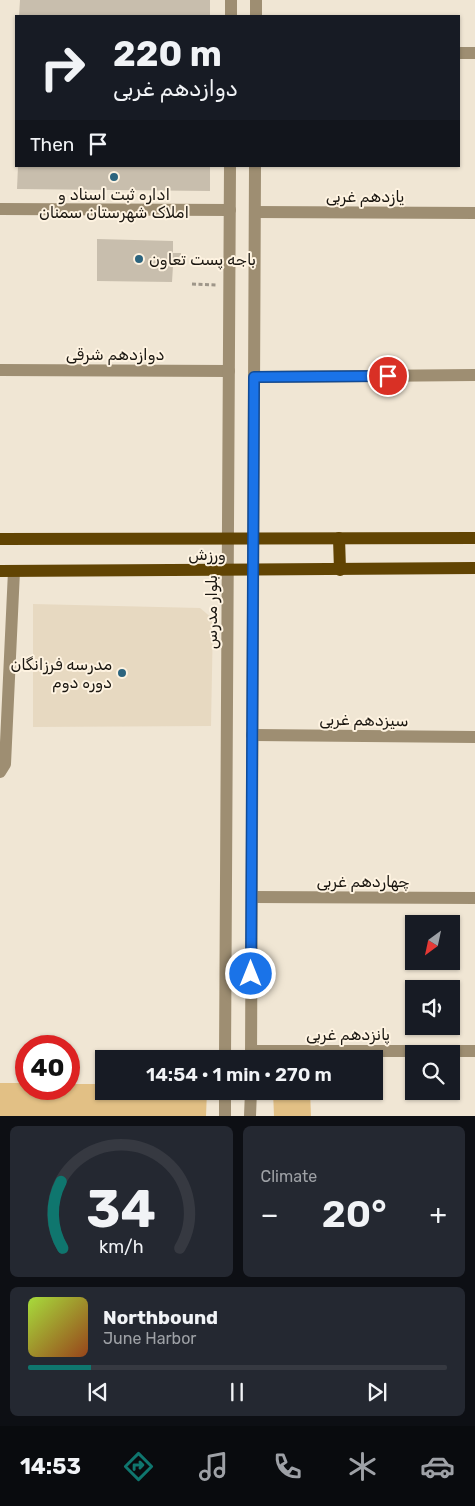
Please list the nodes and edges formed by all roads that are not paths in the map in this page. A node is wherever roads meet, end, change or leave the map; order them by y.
1 (231, 0) edge
2 (256, 0) edge
3 (231, 15) edge
4 (256, 15) edge
5 (460, 53) edge
6 (475, 53) edge
7 (230, 167) edge
8 (255, 167) edge
9 (0, 209) edge
10 (230, 210) junction
11 (255, 212) junction
12 (475, 213) edge
13 (0, 370) edge
14 (229, 371) junction
15 (475, 375) edge
16 (254, 377) junction
17 (228, 538) junction
18 (254, 538) junction
19 (339, 538) junction
20 (475, 538) edge
21 (0, 539) edge
22 (475, 568) edge
23 (228, 570) junction
24 (253, 570) junction
25 (340, 570) junction
26 (0, 571) edge
27 (14, 571) junction
28 (252, 735) junction
29 (475, 737) edge
30 (0, 772) edge
31 (252, 897) junction
32 (475, 898) edge
33 (225, 1050) edge
34 (251, 1050) edge
35 (475, 1051) edge
36 (383, 1053) edge
37 (225, 1100) edge
38 (251, 1100) edge
39 (225, 1116) edge
40 (250, 1116) edge

1 - 3 street
2 - 4 street
5 - 6 street
7 - 10 street, بلوار مدرس
8 - 11 street
9 - 10 street
10 - 14 street, بلوار مدرس
11 - 12 street, یازدهم غربی
11 - 16 street
13 - 14 street, دوازدهم شرقی
14 - 17 street, بلوار مدرس
15 - 16 street
16 - 18 street
17 - 18 main road, ورزش
17 - 21 main road, ورزش
17 - 23 street, بلوار مدرس
18 - 19 main road, ورزش
18 - 24 street
19 - 20 main road, ورزش
19 - 25 main road
22 - 25 main road, ورزش
23 - 24 main road, ورزش
23 - 27 main road, ورزش
23 - 33 street, بلوار مدرس
24 - 25 main road, ورزش
24 - 28 street
26 - 27 main road, ورزش
27 - 30 street
28 - 29 street, سیزدهم غربی
28 - 31 street
31 - 32 street, چهاردهم غربی
31 - 34 street
35 - 36 street, پانزدهم غربی
37 - 39 street
38 - 40 street

